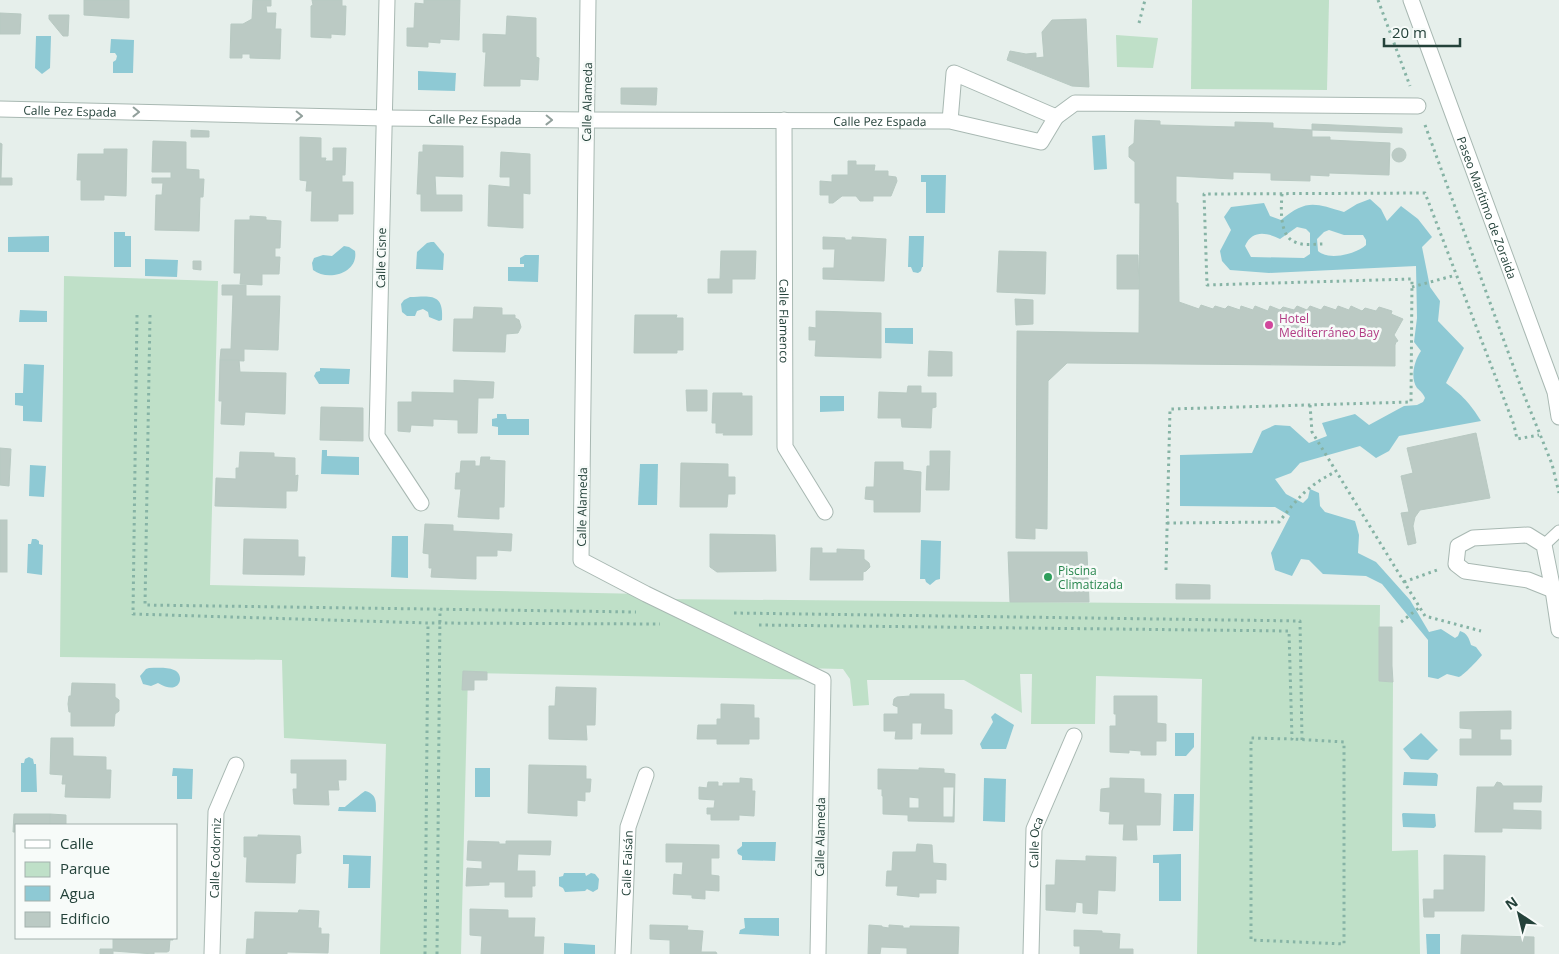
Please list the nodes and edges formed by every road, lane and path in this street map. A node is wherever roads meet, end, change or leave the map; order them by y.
1 (386, 0) edge
2 (588, 0) edge
3 (1145, 0) edge
4 (1378, 0) edge
5 (1411, 0) edge
6 (1139, 23) dead end
7 (1418, 106) junction
8 (0, 109) edge
9 (1056, 117) junction
10 (385, 118) junction
11 (587, 120) junction
12 (784, 120) junction
13 (950, 121) junction
14 (1282, 194) junction
15 (1323, 244) dead end
16 (1456, 275) junction
17 (1412, 287) junction
18 (138, 315) dead end
19 (1310, 405) junction
20 (1559, 417) edge
21 (1540, 434) junction
22 (1335, 472) junction
23 (1559, 493) edge
24 (422, 503) dead end
25 (825, 512) dead end
26 (1167, 523) junction
27 (1559, 530) edge
28 (1544, 545) junction
29 (1456, 564) junction
30 (1166, 570) dead end
31 (1404, 582) junction
32 (1553, 590) junction
33 (1420, 607) junction
34 (440, 609) dead end
35 (1400, 622) dead end
36 (428, 623) junction
37 (668, 624) dead end
38 (758, 625) dead end
39 (1559, 630) edge
40 (1481, 631) dead end
41 (1074, 736) dead end
42 (1292, 739) junction
43 (236, 765) dead end
44 (646, 775) dead end
45 (212, 954) edge
46 (425, 954) edge
47 (437, 954) edge
48 (624, 954) edge
49 (818, 954) edge
50 (1031, 954) edge

1 - 10 street, Calle Cisne
2 - 11 street, Calle Alameda
3 - 6 path
4 - 7 path
5 - 20 street, Paseo Marítimo de Zoraida
7 - 9 street
7 - 21 path
8 -> 10 street, Calle Pez Espada
9 - 13 street, Calle Pez Espada
9 - 13 street
10 -> 11 street, Calle Pez Espada
10 - 24 street, Calle Cisne
11 - 12 street, Calle Pez Espada
11 - 49 street, Calle Alameda
12 - 13 street, Calle Pez Espada
12 - 25 street, Calle Flamenco
14 - 15 path
14 - 16 path
14 - 17 path
16 - 17 path
16 - 21 path
17 - 19 path
18 - 36 path
19 - 22 path
19 - 26 path
21 - 23 path
22 - 26 path
22 - 31 path
26 - 30 path
27 - 28 lane
28 - 29 street
28 - 32 street
29 - 31 path
29 - 32 street
31 - 33 path
32 - 39 street
33 - 35 path
33 - 40 path
34 - 47 path
36 - 37 path
36 - 46 path
38 - 42 path
41 - 50 street, Calle Oca
42 - 42 path
43 - 45 street, Calle Codorniz
44 - 48 street, Calle Faisán

